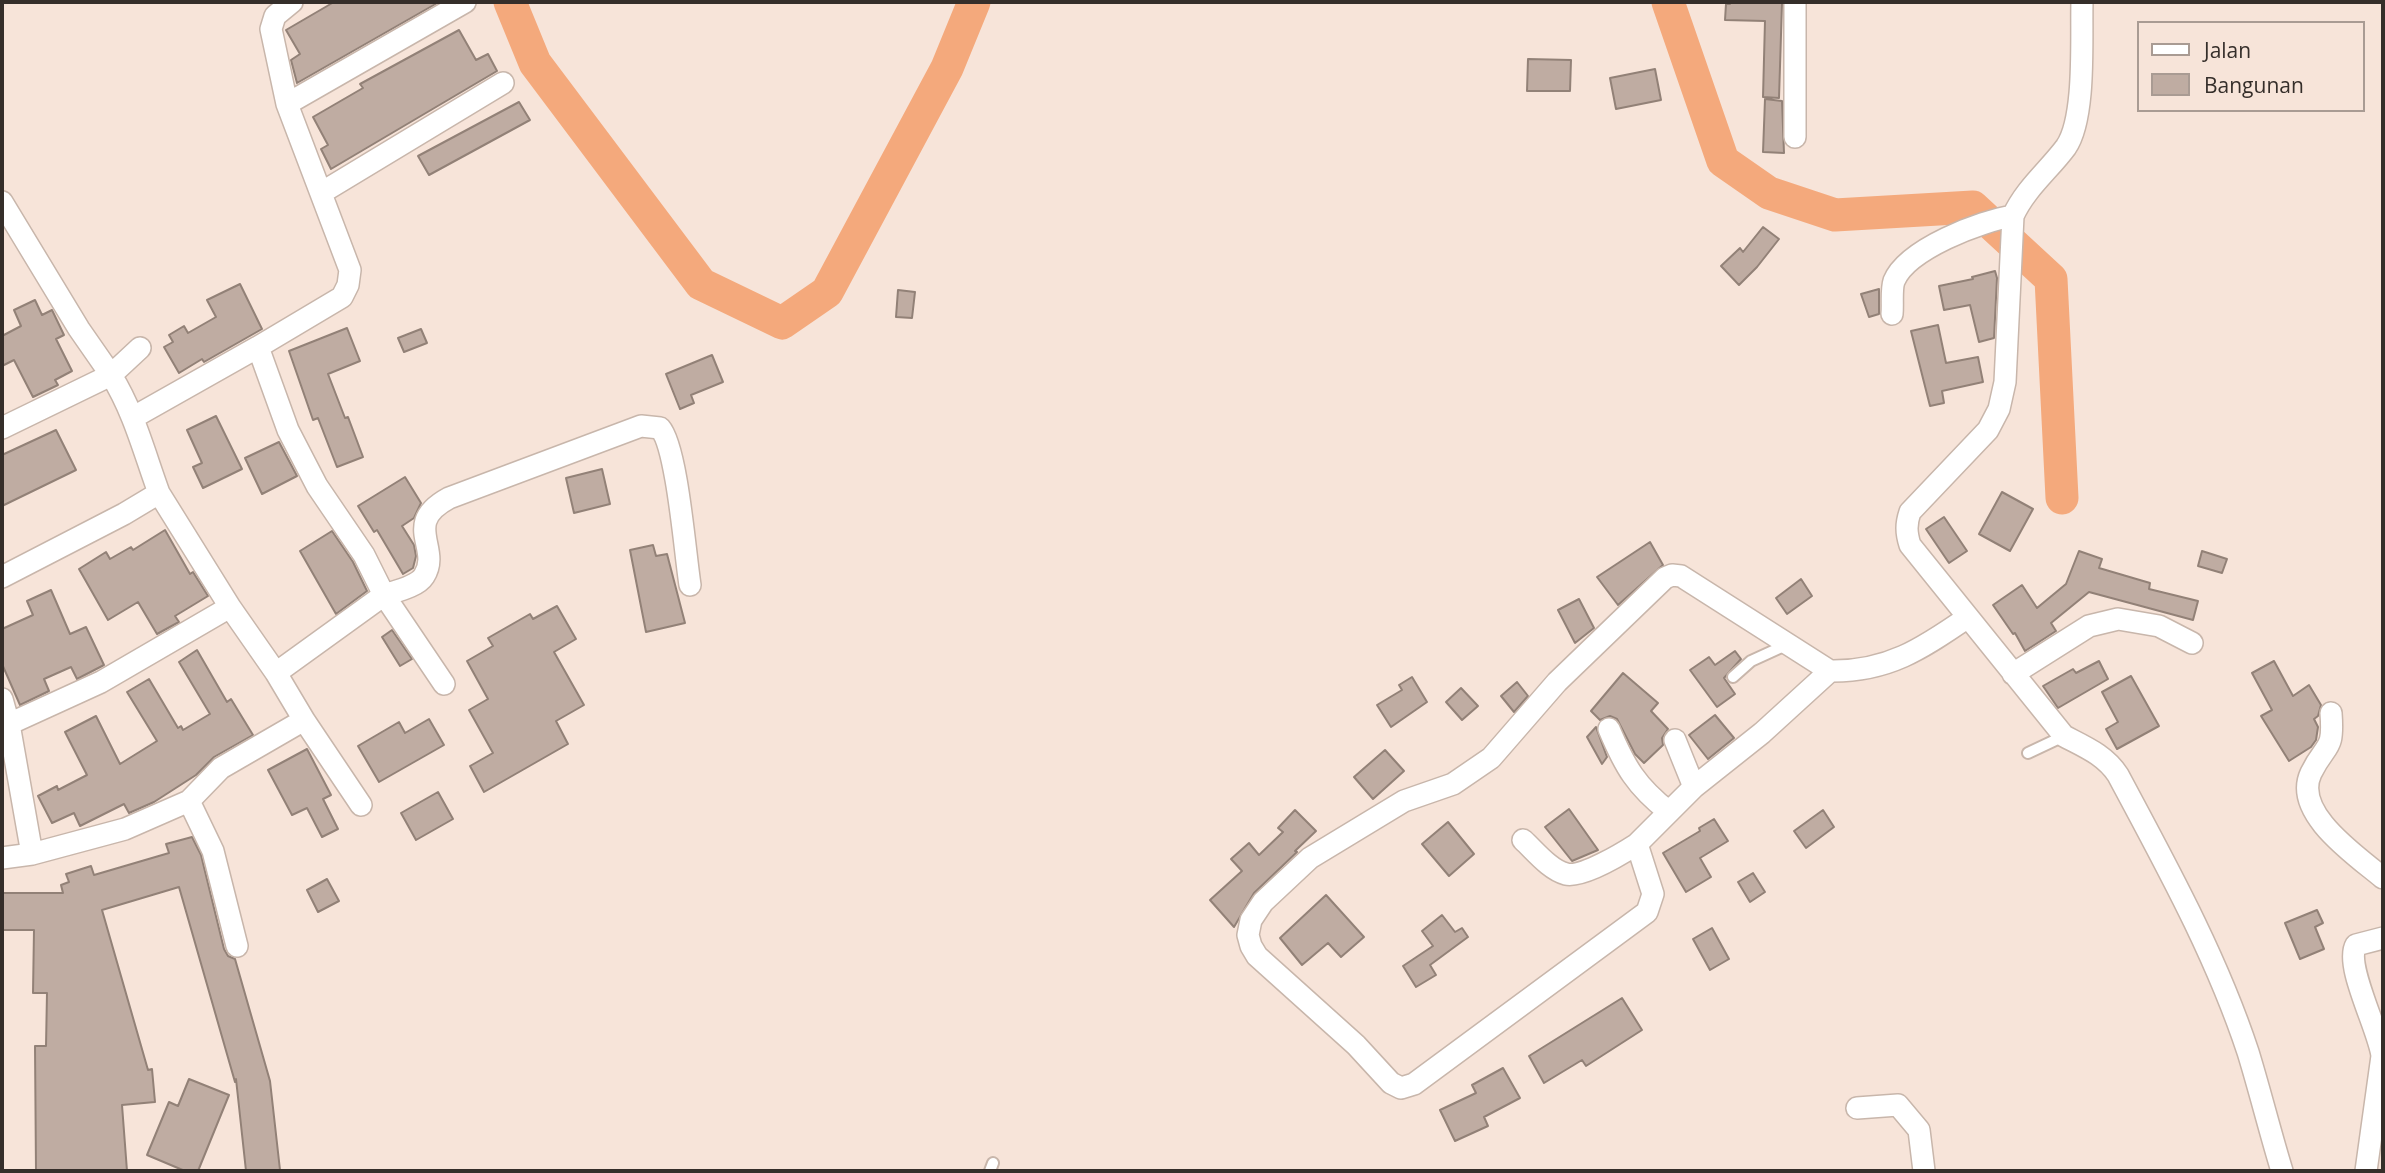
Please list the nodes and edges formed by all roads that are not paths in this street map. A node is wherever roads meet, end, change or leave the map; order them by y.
1 (292, 2) edge
2 (465, 2) edge
3 (1795, 2) edge
4 (2082, 2) edge
5 (503, 83) dead end
6 (287, 104) junction
7 (1795, 136) dead end
8 (321, 193) junction
9 (2, 202) edge
10 (2007, 222) junction
11 (1892, 314) dead end
12 (258, 346) junction
13 (140, 348) dead end
14 (111, 374) junction
15 (134, 417) junction
16 (2, 428) edge
17 (159, 493) junction
18 (2, 577) edge
19 (690, 585) dead end
20 (384, 595) junction
21 (230, 607) junction
22 (1968, 617) junction
23 (2192, 643) dead end
24 (1786, 645) junction
25 (1829, 671) junction
26 (276, 673) junction
27 (2013, 674) junction
28 (1732, 677) dead end
29 (444, 684) dead end
30 (2, 699) edge
31 (2331, 713) dead end
32 (304, 720) junction
33 (9, 724) junction
34 (1609, 729) dead end
35 (2064, 736) junction
36 (1675, 740) dead end
37 (2028, 753) dead end
38 (1694, 787) junction
39 (189, 801) junction
40 (361, 804) dead end
41 (1669, 812) junction
42 (1523, 840) dead end
43 (1637, 844) junction
44 (32, 854) junction
45 (2, 858) edge
46 (2383, 878) edge
47 (2383, 938) edge
48 (237, 946) dead end
49 (1857, 1108) dead end
50 (1924, 1171) edge
51 (2281, 1171) edge
52 (2366, 1171) edge

1 - 6 street
2 - 6 street
3 - 7 street
4 - 10 street
5 - 8 street
6 - 8 street
8 - 12 street
9 - 14 street
10 - 11 street
10 - 22 street
12 - 15 street
12 - 20 street
13 - 14 street
14 - 15 street
14 - 16 street
15 - 17 street
17 - 18 street
17 - 21 street
19 - 20 street
20 - 26 street
20 - 29 street
21 - 26 street
21 - 33 street
22 - 25 street
22 - 27 street
23 - 27 street
24 - 25 street
24 - 28 lane
24 - 43 street
25 - 38 street
26 - 32 street
27 - 35 street
30 - 33 street
31 - 46 street
32 - 39 street
32 - 40 street
33 - 44 street
34 - 41 street
35 - 37 lane
35 - 51 street
36 - 38 street
38 - 41 street
39 - 44 street
39 - 48 street
41 - 43 street
42 - 43 street
44 - 45 street
47 - 52 street
49 - 50 street

